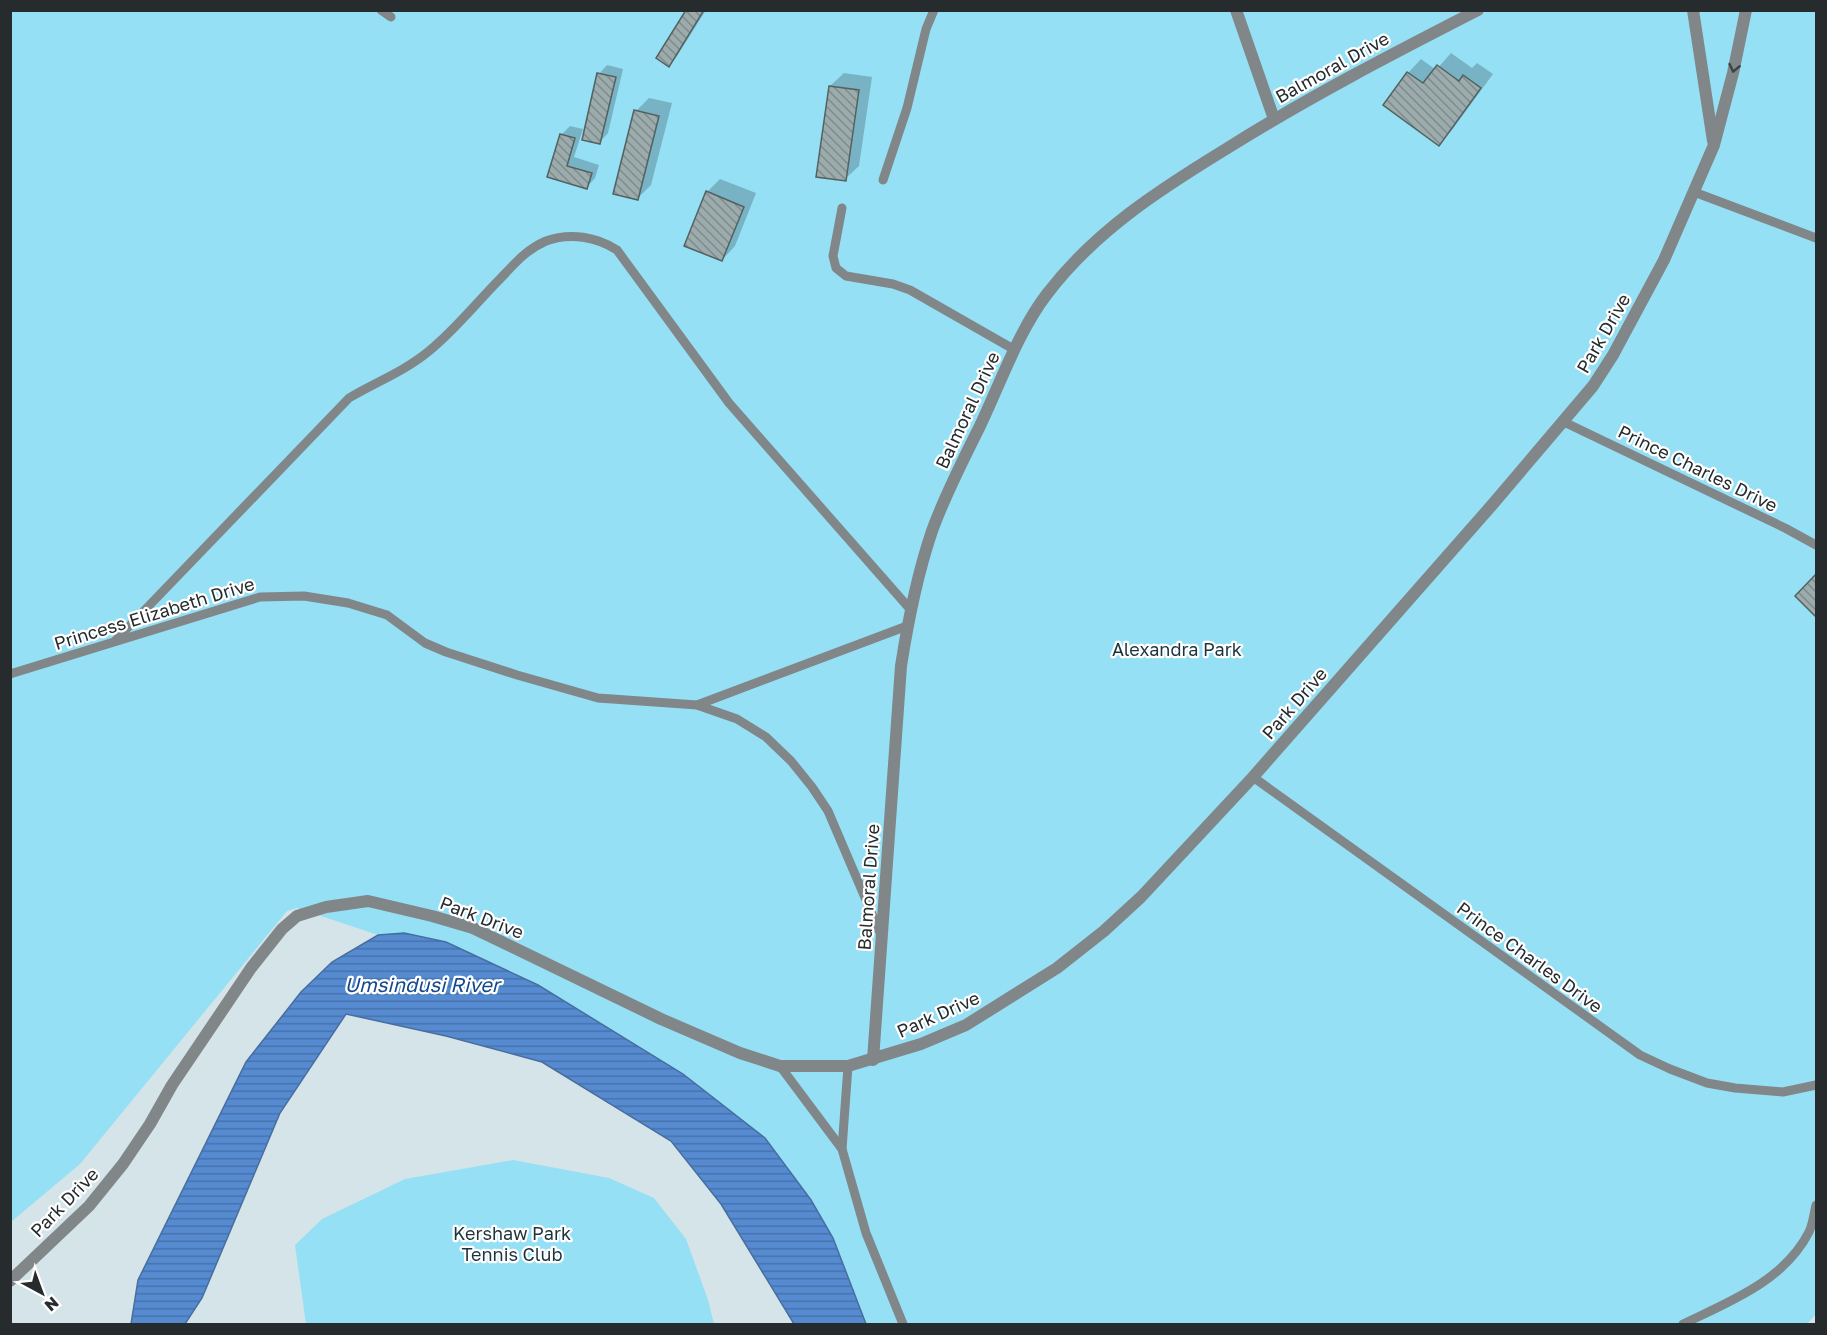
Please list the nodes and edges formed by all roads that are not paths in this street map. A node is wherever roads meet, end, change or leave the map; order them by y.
1 (381, 10) edge
2 (934, 10) edge
3 (1236, 10) edge
4 (1478, 10) edge
5 (1693, 10) edge
6 (1746, 10) edge
7 (391, 17) dead end
8 (1274, 119) junction
9 (1714, 145) junction
10 (883, 180) dead end
11 (1694, 192) junction
12 (842, 208) dead end
13 (1816, 238) edge
14 (1015, 350) junction
15 (1564, 422) junction
16 (1816, 545) edge
17 (910, 609) junction
18 (907, 626) junction
19 (115, 641) junction
20 (10, 674) edge
21 (697, 705) junction
22 (1253, 777) junction
23 (882, 938) junction
24 (873, 1060) junction
25 (780, 1066) junction
26 (848, 1066) junction
27 (1816, 1085) edge
28 (842, 1149) junction
29 (1816, 1205) edge
30 (10, 1281) edge
31 (903, 1324) edge
32 (1683, 1324) edge

1 - 7 lane
2 - 10 lane
3 - 8 street
4 - 8 street, Balmoral Drive
5 - 9 street
6 -> 9 street, Park Drive
8 - 14 street, Balmoral Drive
9 - 11 street, Park Drive
11 - 13 lane
11 - 15 street, Park Drive
12 - 14 lane
14 - 17 street, Balmoral Drive
15 - 16 lane, Prince Charles Drive
15 - 22 street, Park Drive
17 - 18 street, Balmoral Drive
17 - 19 lane
18 - 21 lane
18 - 23 street, Balmoral Drive
19 - 20 lane, Princess Elizabeth Drive
19 - 21 lane, Princess Elizabeth Drive
21 - 23 lane, Princess Elizabeth Drive
22 - 24 street, Park Drive
22 - 27 lane, Prince Charles Drive
23 - 24 street, Balmoral Drive
24 - 26 street, Park Drive
25 - 26 street, Park Drive
25 - 28 lane
25 - 30 street, Park Drive
26 - 28 lane
28 - 31 lane
29 - 32 lane

